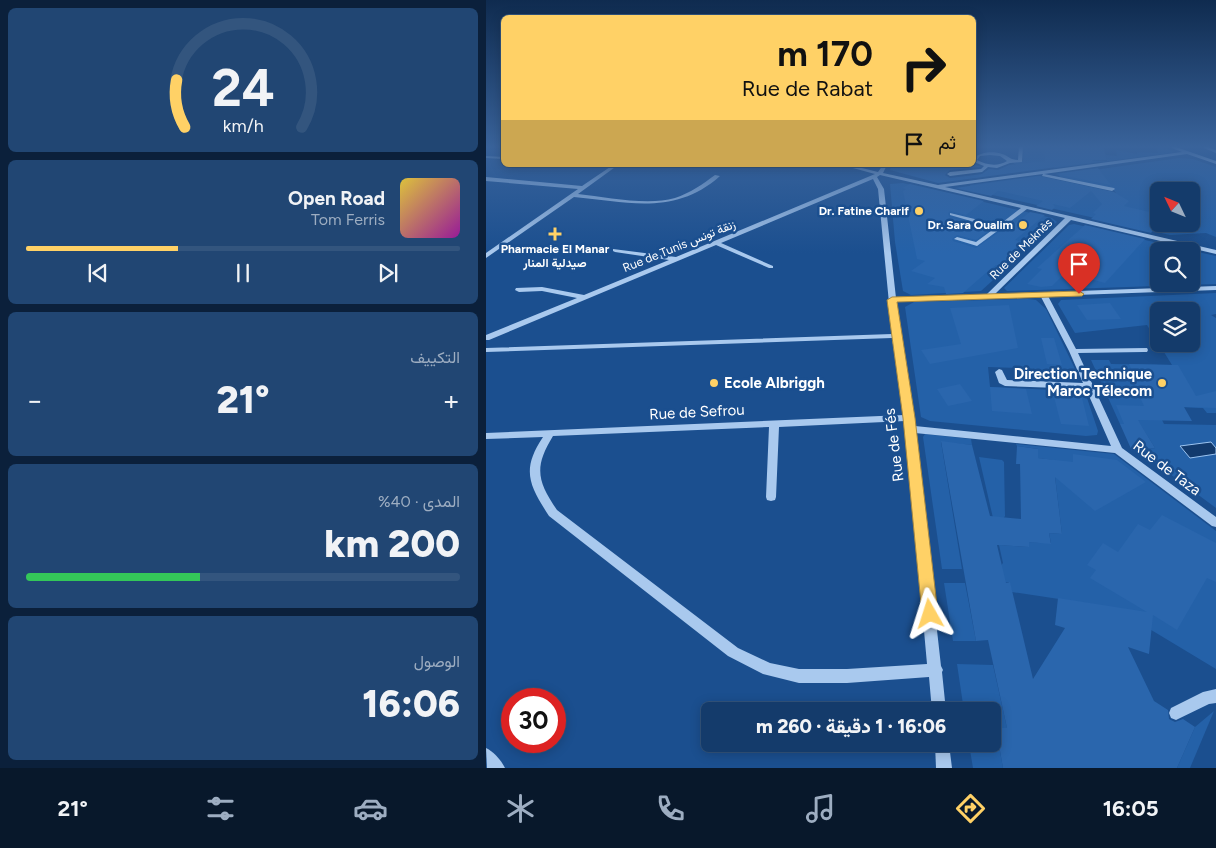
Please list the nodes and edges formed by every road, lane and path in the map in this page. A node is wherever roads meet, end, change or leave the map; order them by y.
1 (524, 182) edge
2 (593, 182) edge
3 (708, 182) edge
4 (861, 182) edge
5 (878, 182) edge
6 (913, 182) edge
7 (968, 182) edge
8 (1076, 182) edge
9 (935, 186) junction
10 (584, 188) junction
11 (1112, 189) dead end
12 (573, 195) junction
13 (1025, 208) junction
14 (952, 214) dead end
15 (1069, 218) junction
16 (1000, 227) junction
17 (957, 239) dead end
18 (717, 243) junction
19 (615, 250) dead end
20 (1216, 252) edge
21 (486, 256) edge
22 (678, 259) junction
23 (771, 267) dead end
24 (1216, 288) edge
25 (519, 290) dead end
26 (1044, 296) junction
27 (586, 297) junction
28 (988, 297) junction
29 (892, 300) junction
30 (896, 336) junction
31 (486, 338) edge
32 (486, 350) edge
33 (1144, 350) dead end
34 (1073, 351) junction
35 (1000, 372) dead end
36 (1089, 386) junction
37 (909, 418) junction
38 (774, 424) junction
39 (910, 429) junction
40 (550, 434) junction
41 (486, 436) edge
42 (1118, 450) junction
43 (771, 497) dead end
44 (1216, 523) edge
45 (936, 670) junction
46 (1216, 696) edge
47 (939, 702) edge
48 (1176, 713) dead end
49 (943, 752) edge
50 (486, 756) edge
51 (497, 768) edge
52 (944, 768) edge

1 - 10 street
2 - 10 street
3 - 12 street
4 - 18 street, Rue de Tunis زنقة تونس
5 - 29 street, Rue de Fés
6 - 9 street
7 - 9 street
8 - 11 street
9 - 13 street
10 - 12 street
12 - 21 street
13 - 15 street
13 - 16 street
14 - 16 street
15 - 20 street
15 - 28 street, Rue de Meknès
16 - 17 street
18 - 22 street, Rue de Tunis زنقة تونس
18 - 23 street
19 - 22 street
22 - 27 street, Rue de Tunis زنقة تونس
24 - 26 street
25 - 27 street
26 - 28 street
26 - 34 street, Rue de Taza
27 - 31 street, Rue de Tunis زنقة تونس
28 - 29 street
29 - 30 street, Rue de Fés
30 - 32 street
30 - 37 street, Rue de Fés
33 - 34 street
34 - 36 street, Rue de Taza
35 - 36 street
36 - 42 street, Rue de Taza
37 - 38 street, Rue de Sefrou
37 - 39 street, Rue de Fés
38 - 40 street, Rue de Sefrou
38 - 43 street
39 - 42 street
39 - 45 street, Rue de Fés
40 - 41 street, Rue de Sefrou
40 - 45 street
42 - 44 street, Rue de Taza
45 - 47 street, Rue de Fés
46 - 48 street
49 - 52 street
50 - 51 street

